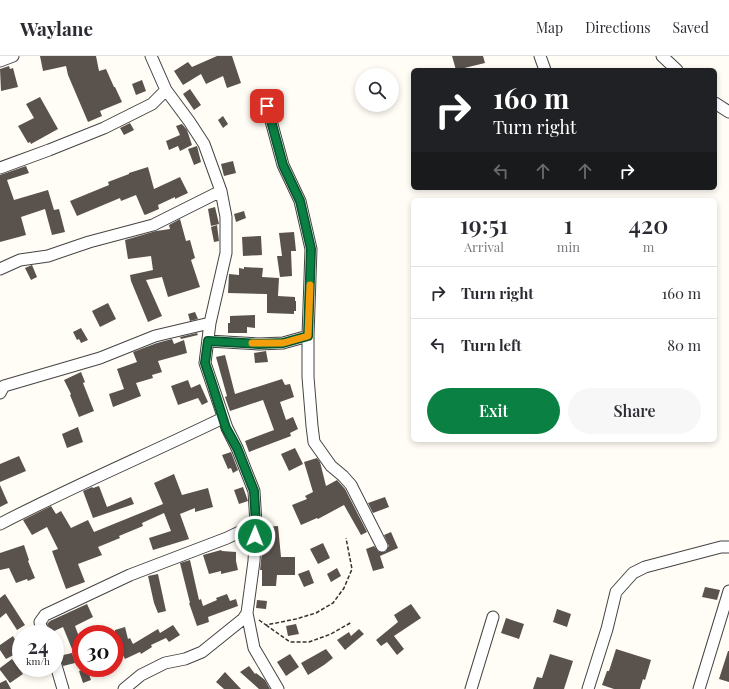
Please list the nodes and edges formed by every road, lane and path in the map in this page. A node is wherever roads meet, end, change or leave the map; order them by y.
1 (13, 56) edge
2 (151, 56) edge
3 (540, 56) edge
4 (662, 56) edge
5 (0, 61) edge
6 (544, 68) edge
7 (675, 68) edge
8 (166, 90) junction
9 (717, 104) edge
10 (267, 106) dead end
11 (729, 112) edge
12 (0, 168) edge
13 (221, 191) junction
14 (0, 269) edge
15 (210, 323) junction
16 (308, 336) junction
17 (208, 341) junction
18 (0, 392) edge
19 (223, 418) junction
20 (0, 524) edge
21 (256, 524) junction
22 (346, 538) dead end
23 (382, 546) dead end
24 (729, 547) edge
25 (729, 591) edge
26 (251, 615) junction
27 (493, 617) dead end
28 (352, 622) dead end
29 (41, 625) edge
30 (266, 625) junction
31 (60, 677) edge
32 (64, 689) edge
33 (124, 689) edge
34 (278, 689) edge
35 (471, 689) edge
36 (588, 689) edge
37 (699, 689) edge

1 - 5 street
2 - 8 street
3 - 6 street
4 - 7 street
8 - 12 street
8 - 13 street
9 - 11 street
10 - 16 street
13 - 14 street
13 - 15 street
15 - 17 street
15 - 18 street
16 - 17 street
16 - 23 street
17 - 19 street
19 - 20 street
19 - 21 street
21 - 26 street
21 - 29 street
22 - 30 path
24 - 36 street
25 - 37 street
26 - 30 path
26 - 33 street
26 - 34 street
27 - 35 street
28 - 30 path
31 - 32 street

